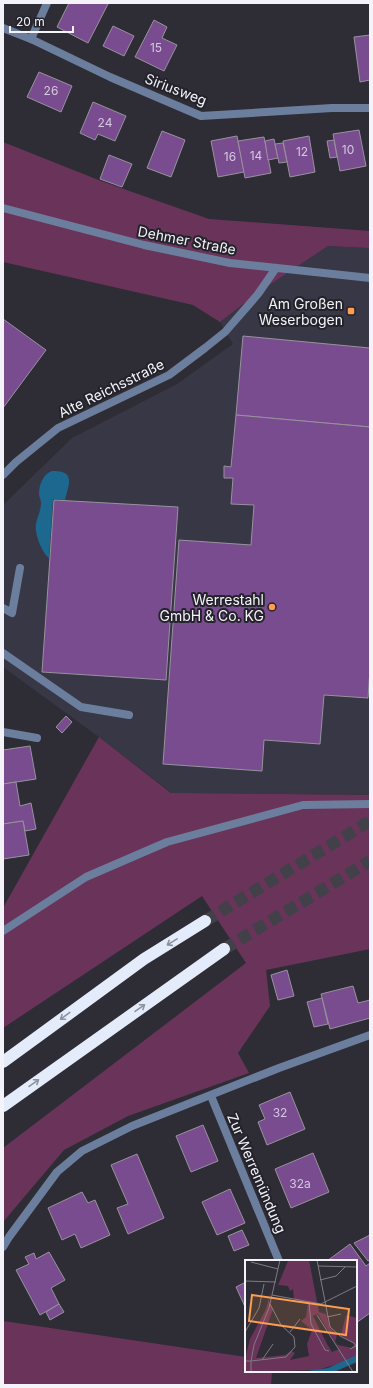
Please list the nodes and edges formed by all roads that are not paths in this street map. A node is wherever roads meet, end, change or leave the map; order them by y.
1 (47, 3) edge
2 (3, 28) edge
3 (31, 39) junction
4 (370, 108) edge
5 (3, 208) edge
6 (276, 268) junction
7 (370, 278) edge
8 (3, 475) edge
9 (20, 568) dead end
10 (3, 608) edge
11 (3, 653) edge
12 (129, 715) dead end
13 (3, 732) edge
14 (37, 738) dead end
15 (370, 804) edge
16 (205, 921) tunnel mouth
17 (3, 931) edge
18 (224, 949) tunnel mouth
19 (370, 1035) edge
20 (3, 1062) edge
21 (210, 1096) junction
22 (3, 1106) edge
23 (3, 1247) edge
24 (279, 1260) edge

1 - 3 street
2 - 3 street, Siriusweg
3 - 4 street, Siriusweg
5 - 6 street, Dehmer Straße
6 - 7 street, Dehmer Straße
6 - 8 street, Alte Reichsstraße
9 - 10 street
11 - 12 street
13 - 14 street
15 - 17 street
16 -> 20 highway
22 -> 18 highway
19 - 21 street
21 - 23 street
21 - 24 street, Zur Werremündung

